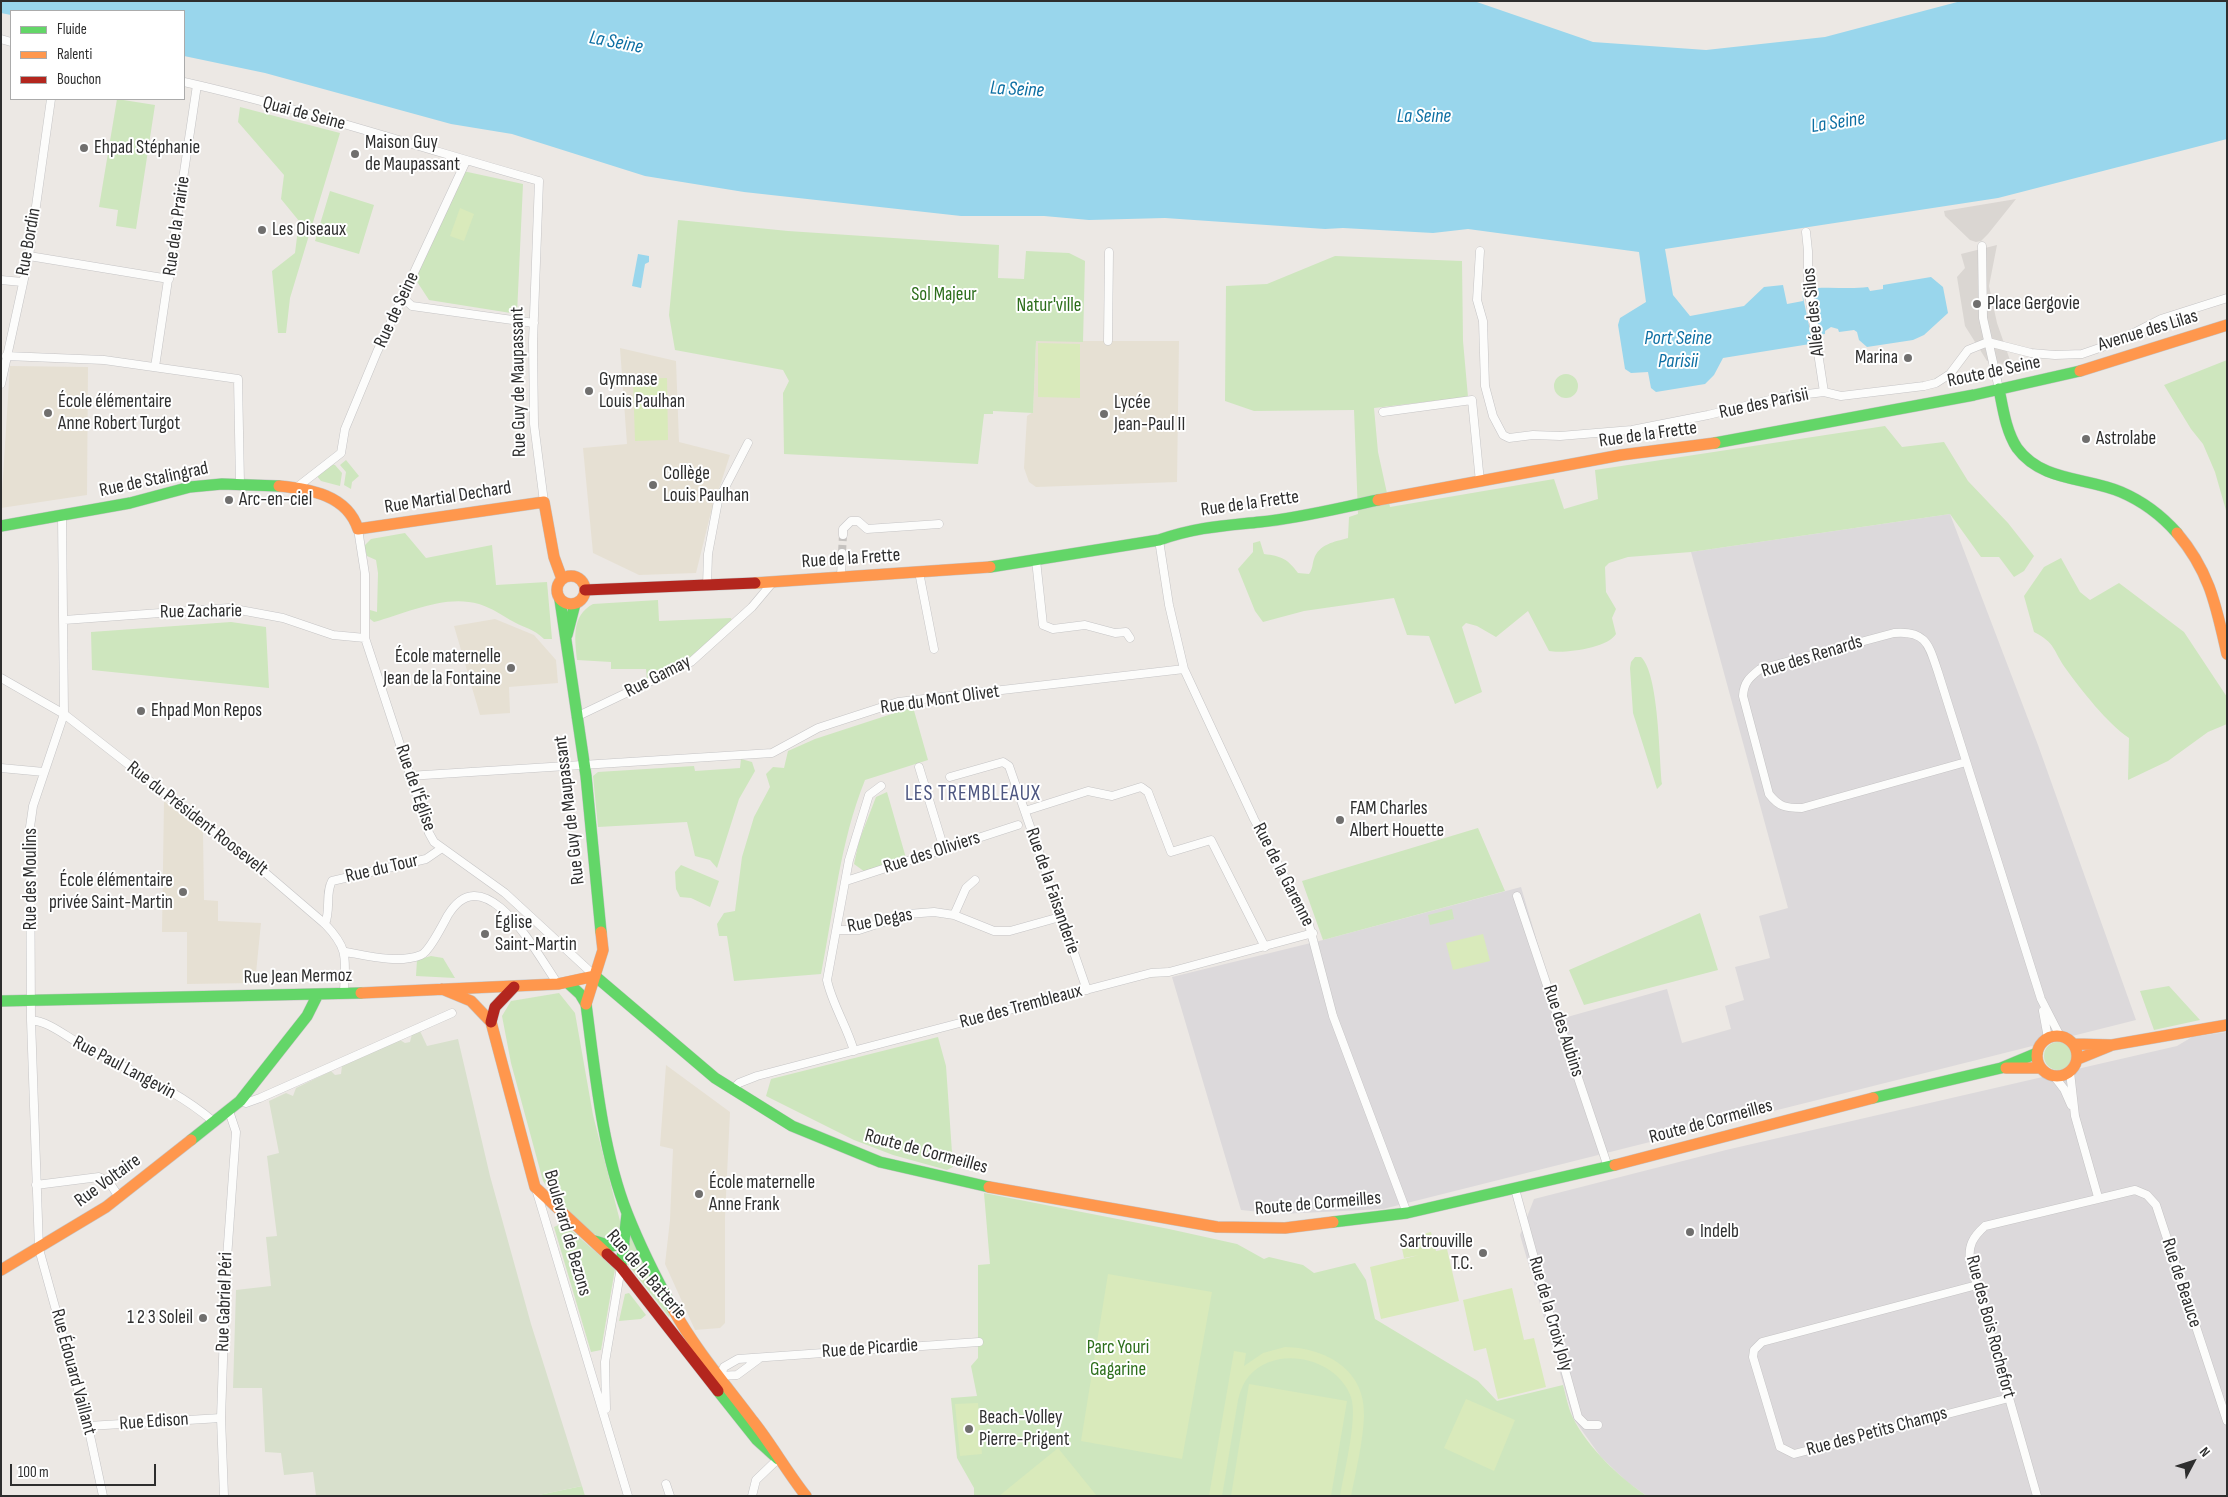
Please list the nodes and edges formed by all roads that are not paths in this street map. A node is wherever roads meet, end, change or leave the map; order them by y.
1 (185, 82) edge
2 (197, 85) junction
3 (51, 100) edge
4 (466, 161) junction
5 (542, 179) joint
6 (1806, 232) dead end
7 (1982, 246) dead end
8 (1480, 251) dead end
9 (1109, 252) dead end
10 (28, 256) junction
11 (169, 279) junction
12 (1, 280) edge
13 (22, 282) junction
14 (402, 297) junction
15 (2227, 298) edge
16 (534, 323) junction
17 (2227, 326) edge
18 (1108, 342) dead end
19 (1988, 342) junction
20 (6, 356) junction
21 (156, 367) junction
22 (2080, 371) joint
23 (1, 384) edge
24 (1998, 389) junction
25 (1824, 392) junction
26 (1488, 396) junction
27 (1472, 400) junction
28 (1914, 407) joint
29 (1383, 412) dead end
30 (748, 443) dead end
31 (1480, 482) junction
32 (240, 484) junction
33 (296, 488) junction
34 (544, 502) junction
35 (62, 516) junction
36 (939, 524) dead end
37 (1, 526) edge
38 (358, 529) junction
39 (843, 535) tunnel mouth
40 (1159, 540) junction
41 (842, 553) tunnel mouth
42 (1036, 560) junction
43 (920, 572) junction
44 (840, 578) junction
45 (562, 579) junction
46 (773, 582) junction
47 (706, 586) junction
48 (585, 590) junction
49 (560, 600) junction
50 (575, 604) junction
51 (64, 620) junction
52 (365, 638) junction
53 (1130, 638) dead end
54 (566, 639) junction
55 (934, 649) dead end
56 (2227, 654) edge
57 (1184, 669) junction
58 (1, 678) edge
59 (64, 714) junction
60 (576, 717) junction
61 (1966, 762) junction
62 (584, 766) junction
63 (919, 767) dead end
64 (1, 768) edge
65 (44, 772) junction
66 (408, 776) junction
67 (950, 777) dead end
68 (881, 786) dead end
69 (1025, 811) junction
70 (1018, 824) dead end
71 (442, 848) junction
72 (944, 849) junction
73 (975, 880) dead end
74 (846, 881) junction
75 (1517, 896) dead end
76 (954, 915) junction
77 (1060, 917) junction
78 (325, 924) junction
79 (836, 930) junction
80 (1312, 933) junction
81 (1265, 947) junction
82 (346, 952) junction
83 (595, 976) junction
84 (563, 983) junction
85 (514, 987) junction
86 (442, 989) junction
87 (1087, 990) junction
88 (344, 993) junction
89 (318, 994) junction
90 (2041, 999) junction
91 (1, 1001) edge
92 (31, 1001) junction
93 (586, 1004) junction
94 (452, 1013) dead end
95 (31, 1020) junction
96 (491, 1022) junction
97 (2227, 1025) edge
98 (2060, 1036) junction
99 (2048, 1038) junction
100 (2075, 1044) junction
101 (2112, 1045) junction
102 (854, 1051) junction
103 (2037, 1053) junction
104 (2078, 1059) junction
105 (2001, 1068) junction
106 (2040, 1068) junction
107 (2070, 1072) junction
108 (2054, 1076) junction
109 (732, 1090) junction
110 (240, 1101) junction
111 (229, 1111) junction
112 (2075, 1116) junction
113 (214, 1122) junction
114 (1608, 1167) junction
115 (36, 1185) junction
116 (535, 1187) junction
117 (1515, 1189) junction
118 (119, 1197) junction
119 (2098, 1198) junction
120 (627, 1212) junction
121 (1407, 1212) junction
122 (594, 1241) junction
123 (624, 1244) junction
124 (39, 1249) junction
125 (621, 1267) junction
126 (1, 1270) edge
127 (1976, 1285) junction
128 (979, 1342) dead end
129 (760, 1358) junction
130 (729, 1363) junction
131 (706, 1367) junction
132 (737, 1375) junction
133 (715, 1380) junction
134 (726, 1395) junction
135 (2009, 1398) junction
136 (221, 1418) junction
137 (2227, 1421) edge
138 (1598, 1425) dead end
139 (88, 1426) junction
140 (616, 1452) junction
141 (778, 1459) junction
142 (666, 1484) dead end
143 (103, 1496) edge
144 (224, 1496) edge
145 (628, 1496) edge
146 (670, 1496) edge
147 (752, 1496) edge
148 (806, 1496) edge
149 (2038, 1496) edge

1 - 2 street, Quai de Seine
2 - 4 street, Quai de Seine
2 - 11 street, Rue de la Prairie
3 - 10 street, Rue Bordin
4 - 5 street, Quai de Seine
4 - 14 street, Rue de Seine
5 - 16 street, Rue Guy de Maupassant
6 - 25 street, Allée des Silos
7 - 19 street
8 - 26 street, Rue des Parisii
9 - 18 street
10 - 11 street
10 - 13 street, Rue Bordin
11 - 21 street, Rue de la Prairie
12 - 13 street
13 - 20 street, Rue Bordin
14 - 16 street
14 - 33 street, Rue de Seine
15 - 19 street
16 - 34 street, Rue Guy de Maupassant
17 - 22 main road, Avenue des Lilas
19 - 24 street
19 - 25 street, Rue des Parisii
20 - 21 street
20 - 23 street, Rue Bordin
21 - 32 street
22 - 24 main road, Route de Seine
24 - 28 main road, Route de Seine
24 - 56 main road
25 - 26 street, Rue des Parisii
26 - 27 street
27 - 29 street
27 - 31 street
28 - 31 main road, Rue de la Frette
30 - 47 street
31 - 40 main road, Rue de la Frette
32 - 33 main road, Rue de Stalingrad
32 - 35 main road, Rue de Stalingrad
33 - 38 main road, Rue de Stalingrad
34 - 38 main road, Rue Martial Dechard
34 - 45 main road, Rue Guy de Maupassant
35 - 37 main road, Rue de Stalingrad
35 - 51 street, Rue des Moulins
36 - 39 street
38 - 52 street, Rue de l'Église
40 - 42 main road, Rue de la Frette
40 - 57 street, Rue de la Garenne
41 - 44 street
42 - 43 main road, Rue de la Frette
42 - 53 street
43 - 44 main road, Rue de la Frette
43 - 55 street, Rue de la Frette
44 - 46 main road, Rue de la Frette
45 - 48 main road
45 - 49 main road
46 - 47 main road, Rue de la Frette
46 - 60 street, Rue Gamay
47 - 48 main road, Rue de la Frette
48 - 50 main road
49 - 50 main road
49 - 54 main road, Rue Guy de Maupassant
50 - 54 main road, Rue Guy de Maupassant
51 - 52 street, Rue Zacharie
51 - 59 street, Rue des Moulins
52 - 66 street, Rue de l'Église
54 - 60 main road, Rue Guy de Maupassant
57 - 62 street, Rue du Mont Olivet
57 - 80 street, Rue de la Garenne
58 - 59 street, Rue du Président Roosevelt
59 - 65 street, Rue des Moulins
59 - 78 street, Rue du Président Roosevelt
60 - 62 main road, Rue Guy de Maupassant
61 - 61 street, Rue des Renards
61 - 90 street, Rue des Renards
62 - 66 street, Rue du Mont Olivet
62 - 83 main road, Rue Guy de Maupassant
63 - 72 street
64 - 65 street
65 - 92 street, Rue des Moulins
66 - 71 street, Rue de l'Église
67 - 69 street, Rue de la Faisanderie
68 - 74 street
69 - 77 street, Rue de la Faisanderie
69 - 81 street
70 - 72 street, Rue des Oliviers
71 - 78 street, Rue du Tour
71 - 83 street, Rue de l'Église
72 - 74 street, Rue des Oliviers
73 - 76 street
74 - 79 street
75 - 114 street, Rue des Aubins
76 - 77 street, Rue Degas
76 - 79 street, Rue Degas
77 - 87 street, Rue de la Faisanderie
78 - 82 street, Rue du Président Roosevelt
79 - 102 street
80 - 81 street, Rue des Trembleaux
80 - 121 street, Rue de la Garenne
81 - 87 street, Rue des Trembleaux
82 - 84 street
82 - 88 street
83 - 84 main road, Rue Jean Mermoz
83 - 93 main road, Rue Guy de Maupassant
83 - 109 main road, Route de Cormeilles
84 - 85 main road, Rue Jean Mermoz
84 - 93 main road
85 - 86 main road, Rue Jean Mermoz
85 - 96 main road
86 - 88 main road, Rue Jean Mermoz
86 - 96 main road, Boulevard de Bezons
87 - 102 street, Rue des Trembleaux
88 - 89 main road, Rue Jean Mermoz
89 - 92 main road, Rue Jean Mermoz
89 - 110 main road, Rue Voltaire
90 - 98 street, Rue des Renards
90 - 99 street, Rue des Renards
91 - 92 main road, Rue Jean Mermoz
92 - 95 street, Rue des Moulins
93 - 120 main road
94 - 110 street
95 - 113 street, Rue Paul Langevin
95 - 115 street, Rue des Moulins
96 - 116 main road, Boulevard de Bezons
97 - 101 main road
98 - 99 main road
98 - 100 main road
99 - 103 main road
100 - 101 main road
100 - 104 main road
101 - 104 main road
102 - 109 street, Rue des Trembleaux
103 - 105 main road, Route de Cormeilles
103 - 106 main road
104 - 107 main road
105 - 106 main road, Route de Cormeilles
105 - 114 main road, Route de Cormeilles
106 - 108 main road
107 - 108 main road
107 - 112 street
108 - 112 street
109 - 121 main road, Route de Cormeilles
110 - 111 main road, Rue Voltaire
111 - 113 main road, Rue Voltaire
111 - 136 street, Rue Gabriel Péri
112 - 119 street
113 - 118 main road, Rue Voltaire
114 - 117 main road, Route de Cormeilles
115 - 118 street
115 - 124 street, Rue des Moulins
116 - 122 main road, Rue de la Batterie
116 - 140 street, Boulevard de Bezons
117 - 121 main road, Route de Cormeilles
117 - 138 street, Rue de la Croix Joly
118 - 124 main road, Rue Voltaire
119 - 127 street, Rue des Bois Rochefort
119 - 137 street, Rue de Beauce
120 - 123 main road
120 - 131 main road
122 - 123 main road, Rue de la Batterie
122 - 125 main road, Rue de la Batterie
123 - 125 main road
124 - 126 main road, Rue Voltaire
124 - 139 street, Rue Édouard Vaillant
125 - 131 main road, Rue de la Batterie
125 - 140 street, Boulevard de Bezons
127 - 135 street, Rue des Bois Rochefort
127 - 135 street, Rue des Petits Champs
128 - 129 street, Rue de Picardie
129 - 130 street, Rue de Picardie
129 - 132 street
130 - 131 street, Rue de Picardie
130 - 133 street
131 - 133 main road
132 - 133 street
132 - 134 street
133 - 134 main road
134 - 141 main road
135 - 149 street, Rue des Bois Rochefort
136 - 139 street, Rue Edison
136 - 144 street, Rue Gabriel Péri
139 - 143 street, Rue Édouard Vaillant
140 - 145 street, Boulevard de Bezons
141 - 147 street
141 - 148 main road
142 - 146 street

